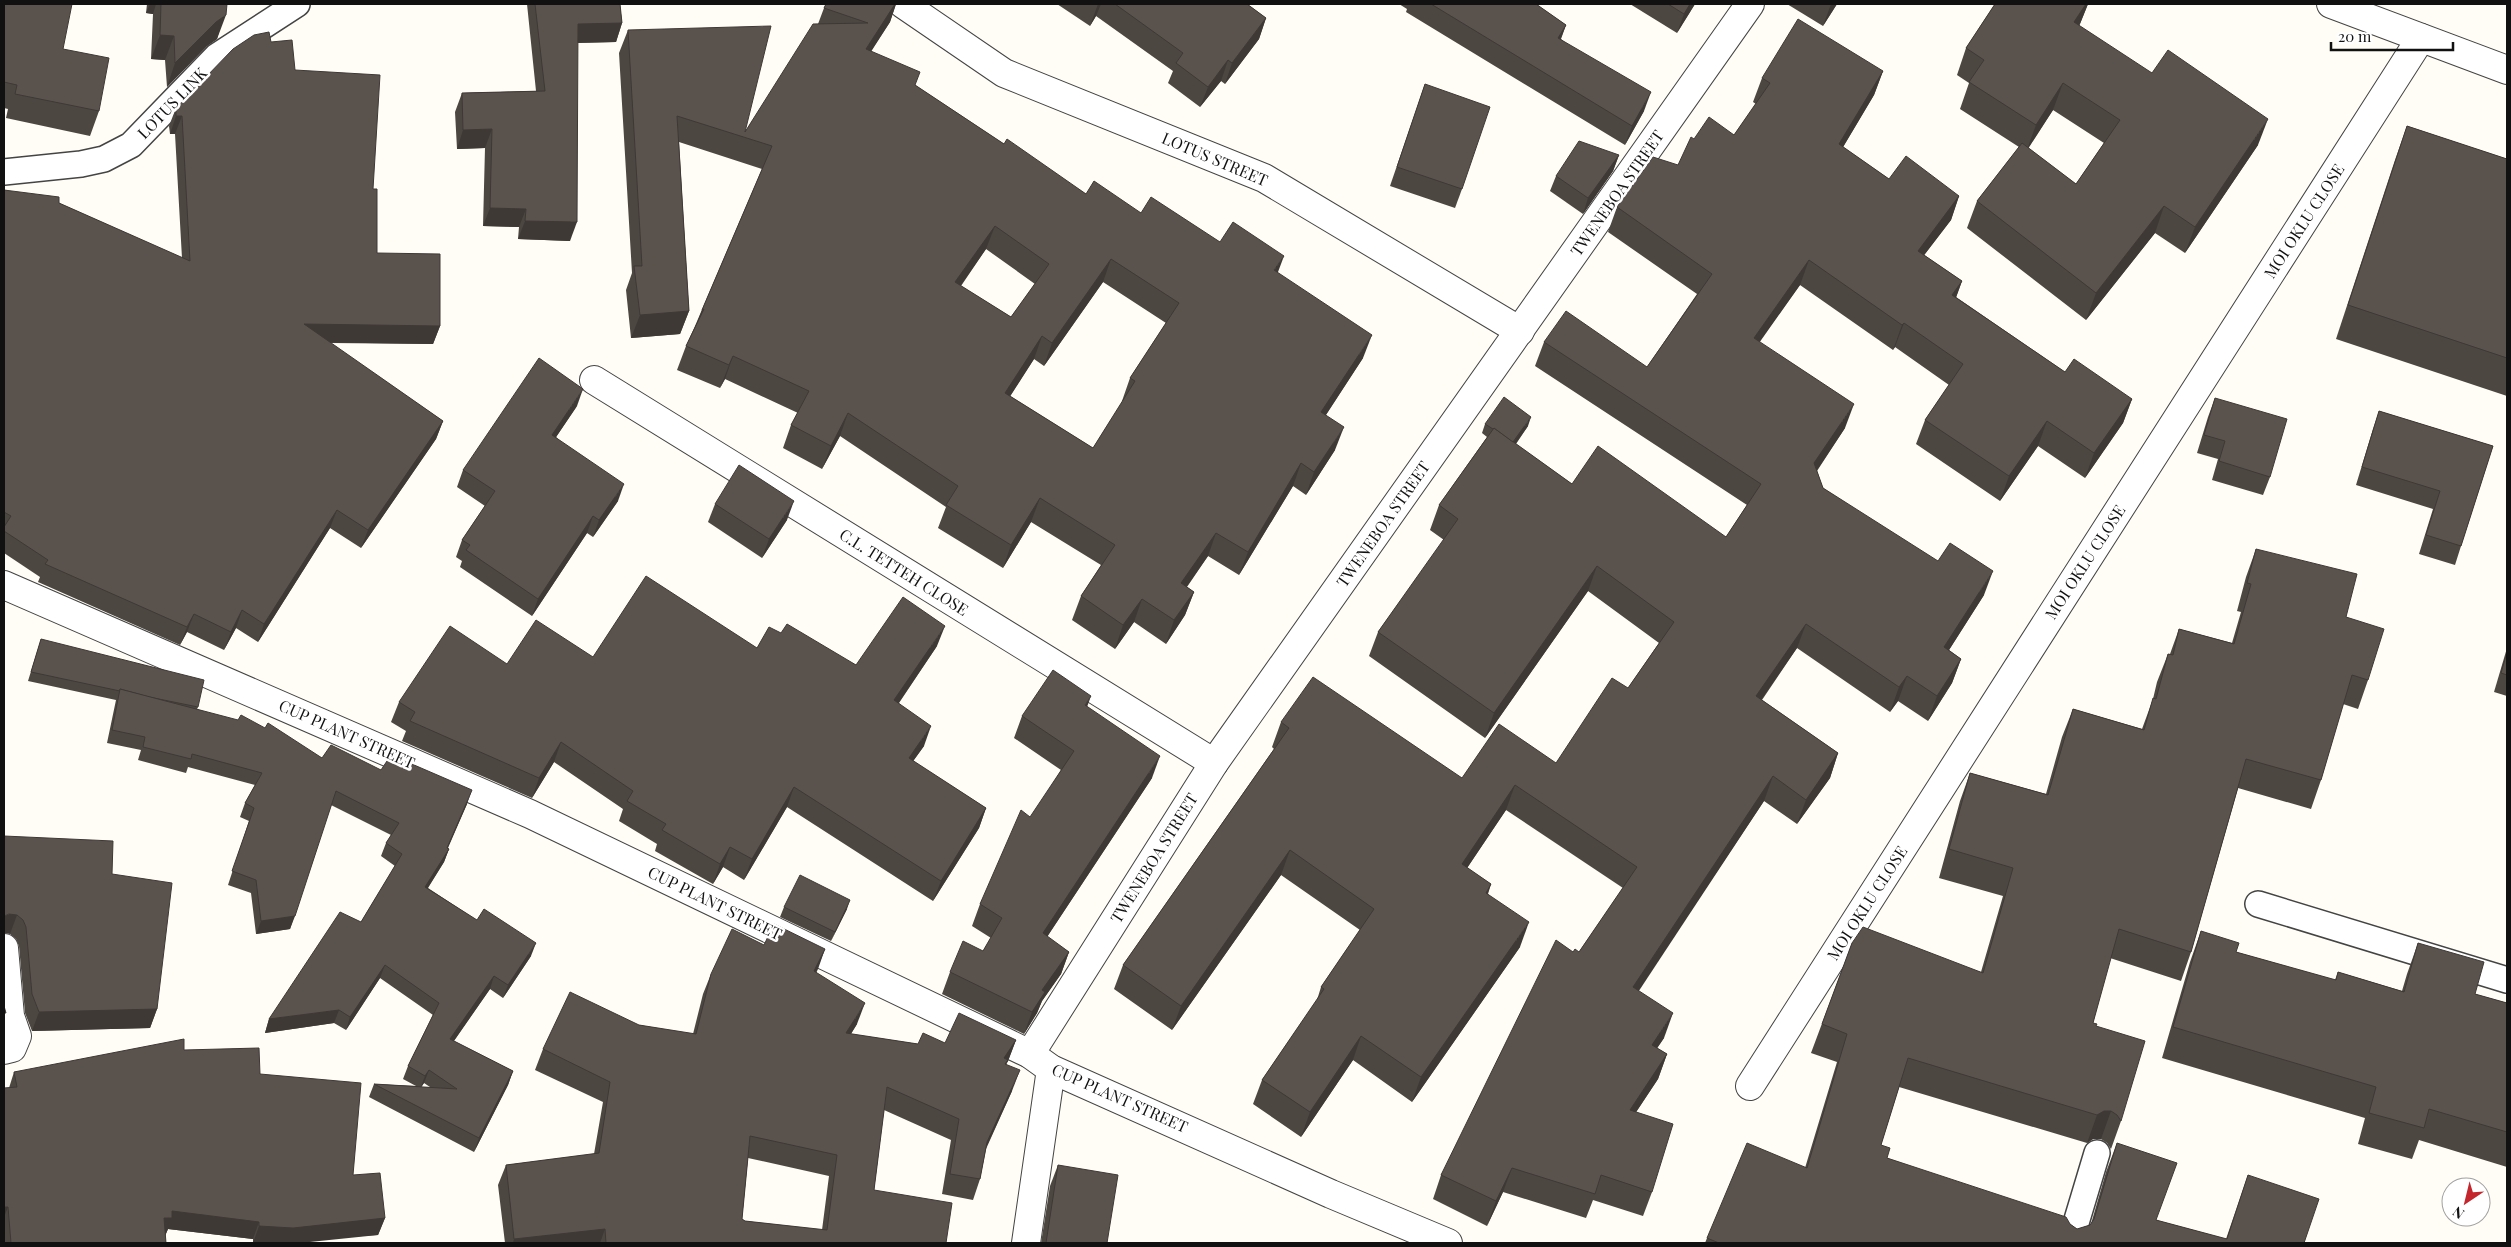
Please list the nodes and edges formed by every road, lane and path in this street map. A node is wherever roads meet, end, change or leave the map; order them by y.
1 (297, 4) edge
2 (903, 4) edge
3 (1750, 4) edge
4 (2331, 4) edge
5 (2421, 38) junction
6 (2507, 70) edge
7 (4, 172) edge
8 (1520, 330) junction
9 (594, 380) dead end
10 (4, 585) edge
11 (1214, 764) junction
12 (2258, 904) dead end
13 (4, 948) edge
14 (2507, 980) edge
15 (4, 1050) edge
16 (1041, 1061) junction
17 (1750, 1086) dead end
18 (2097, 1153) dead end
19 (1026, 1243) edge
20 (1448, 1243) edge
21 (2070, 1243) edge

1 - 7 lane, LOTUS LINK
2 - 8 street, LOTUS STREET
3 - 8 street, TWENEBOA STREET
4 - 5 street
5 - 6 street
5 - 17 street, MOI OKLU CLOSE
8 - 11 street, TWENEBOA STREET
9 - 11 street, C.L. TETTEH CLOSE
10 - 16 street, CUP PLANT STREET
11 - 16 street, TWENEBOA STREET
12 - 14 lane
13 - 15 street
16 - 19 street
16 - 20 street, CUP PLANT STREET
18 - 21 lane

